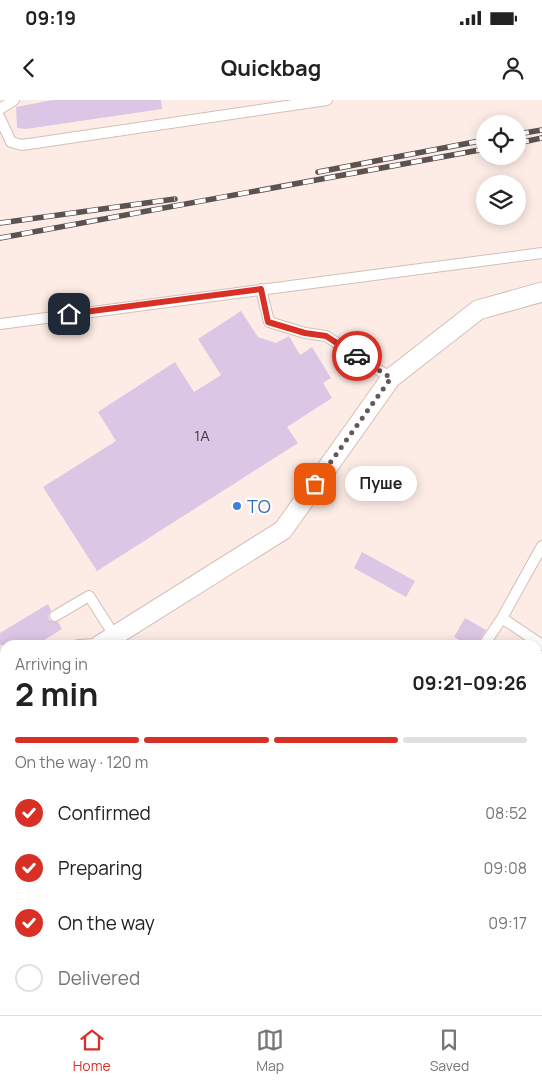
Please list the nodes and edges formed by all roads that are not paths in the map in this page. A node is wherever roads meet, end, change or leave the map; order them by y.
1 (14, 100) edge
2 (327, 100) edge
3 (0, 109) edge
4 (0, 118) edge
5 (542, 253) edge
6 (261, 289) junction
7 (542, 292) edge
8 (0, 324) edge
9 (391, 378) junction
10 (542, 546) edge
11 (55, 616) dead end
12 (502, 618) junction
13 (104, 640) edge
14 (106, 640) edge
15 (487, 640) edge
16 (535, 640) edge

1 - 3 lane
2 - 4 lane
5 - 6 lane
6 - 8 lane
6 - 9 lane
7 - 9 street
9 - 14 street
10 - 12 lane
11 - 13 lane
12 - 15 lane
12 - 16 lane

